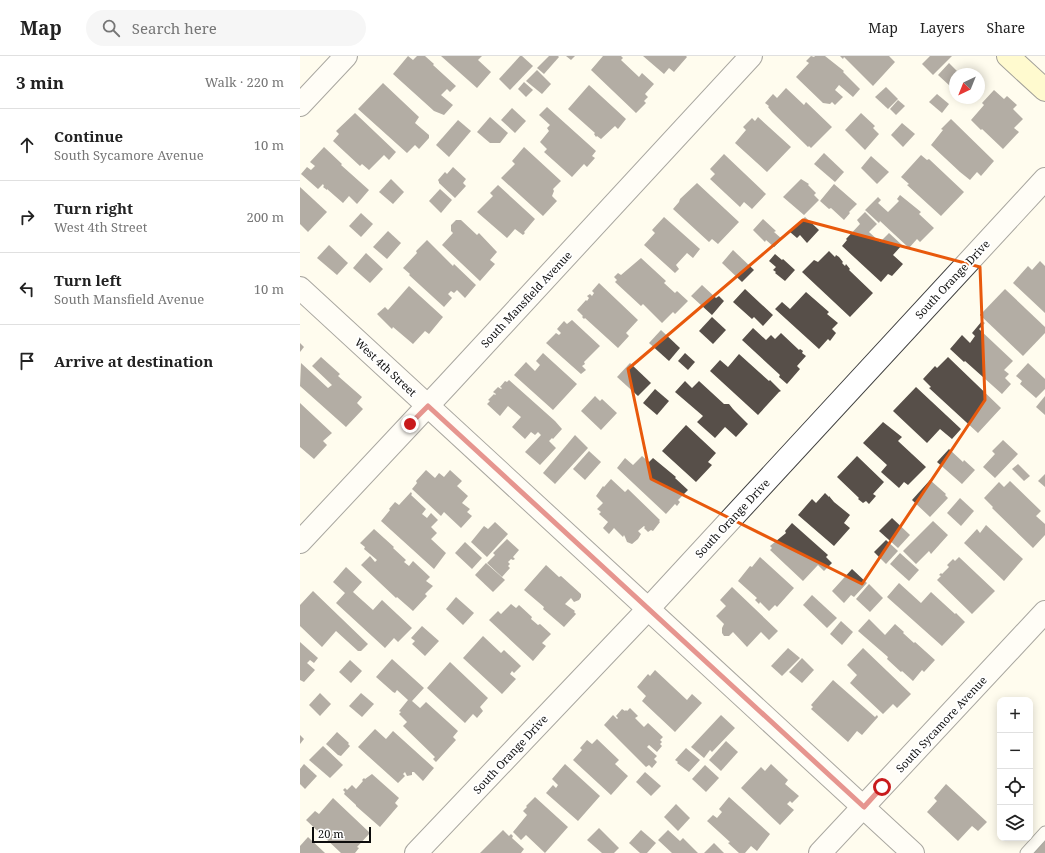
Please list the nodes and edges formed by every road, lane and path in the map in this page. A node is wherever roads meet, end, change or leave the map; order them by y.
1 (346, 56) edge
2 (751, 56) edge
3 (1008, 56) edge
4 (1045, 90) edge
5 (300, 105) edge
6 (1045, 179) edge
7 (300, 288) edge
8 (428, 406) junction
9 (300, 542) edge
10 (649, 608) junction
11 (1045, 612) edge
12 (864, 807) junction
13 (1045, 832) edge
14 (416, 853) edge
15 (820, 853) edge
16 (913, 853) edge
17 (1026, 853) edge

1 - 5 street
2 - 8 street, South Mansfield Avenue
3 - 4 main road
6 - 10 street, South Orange Drive
7 - 8 street, West 4th Street
8 - 9 street, South Mansfield Avenue
8 - 10 street, West 4th Street
10 - 12 street, West 4th Street
10 - 14 street, South Orange Drive
11 - 12 street, South Sycamore Avenue
12 - 15 street, South Sycamore Avenue
12 - 16 street, West 4th Street
13 - 17 lane

